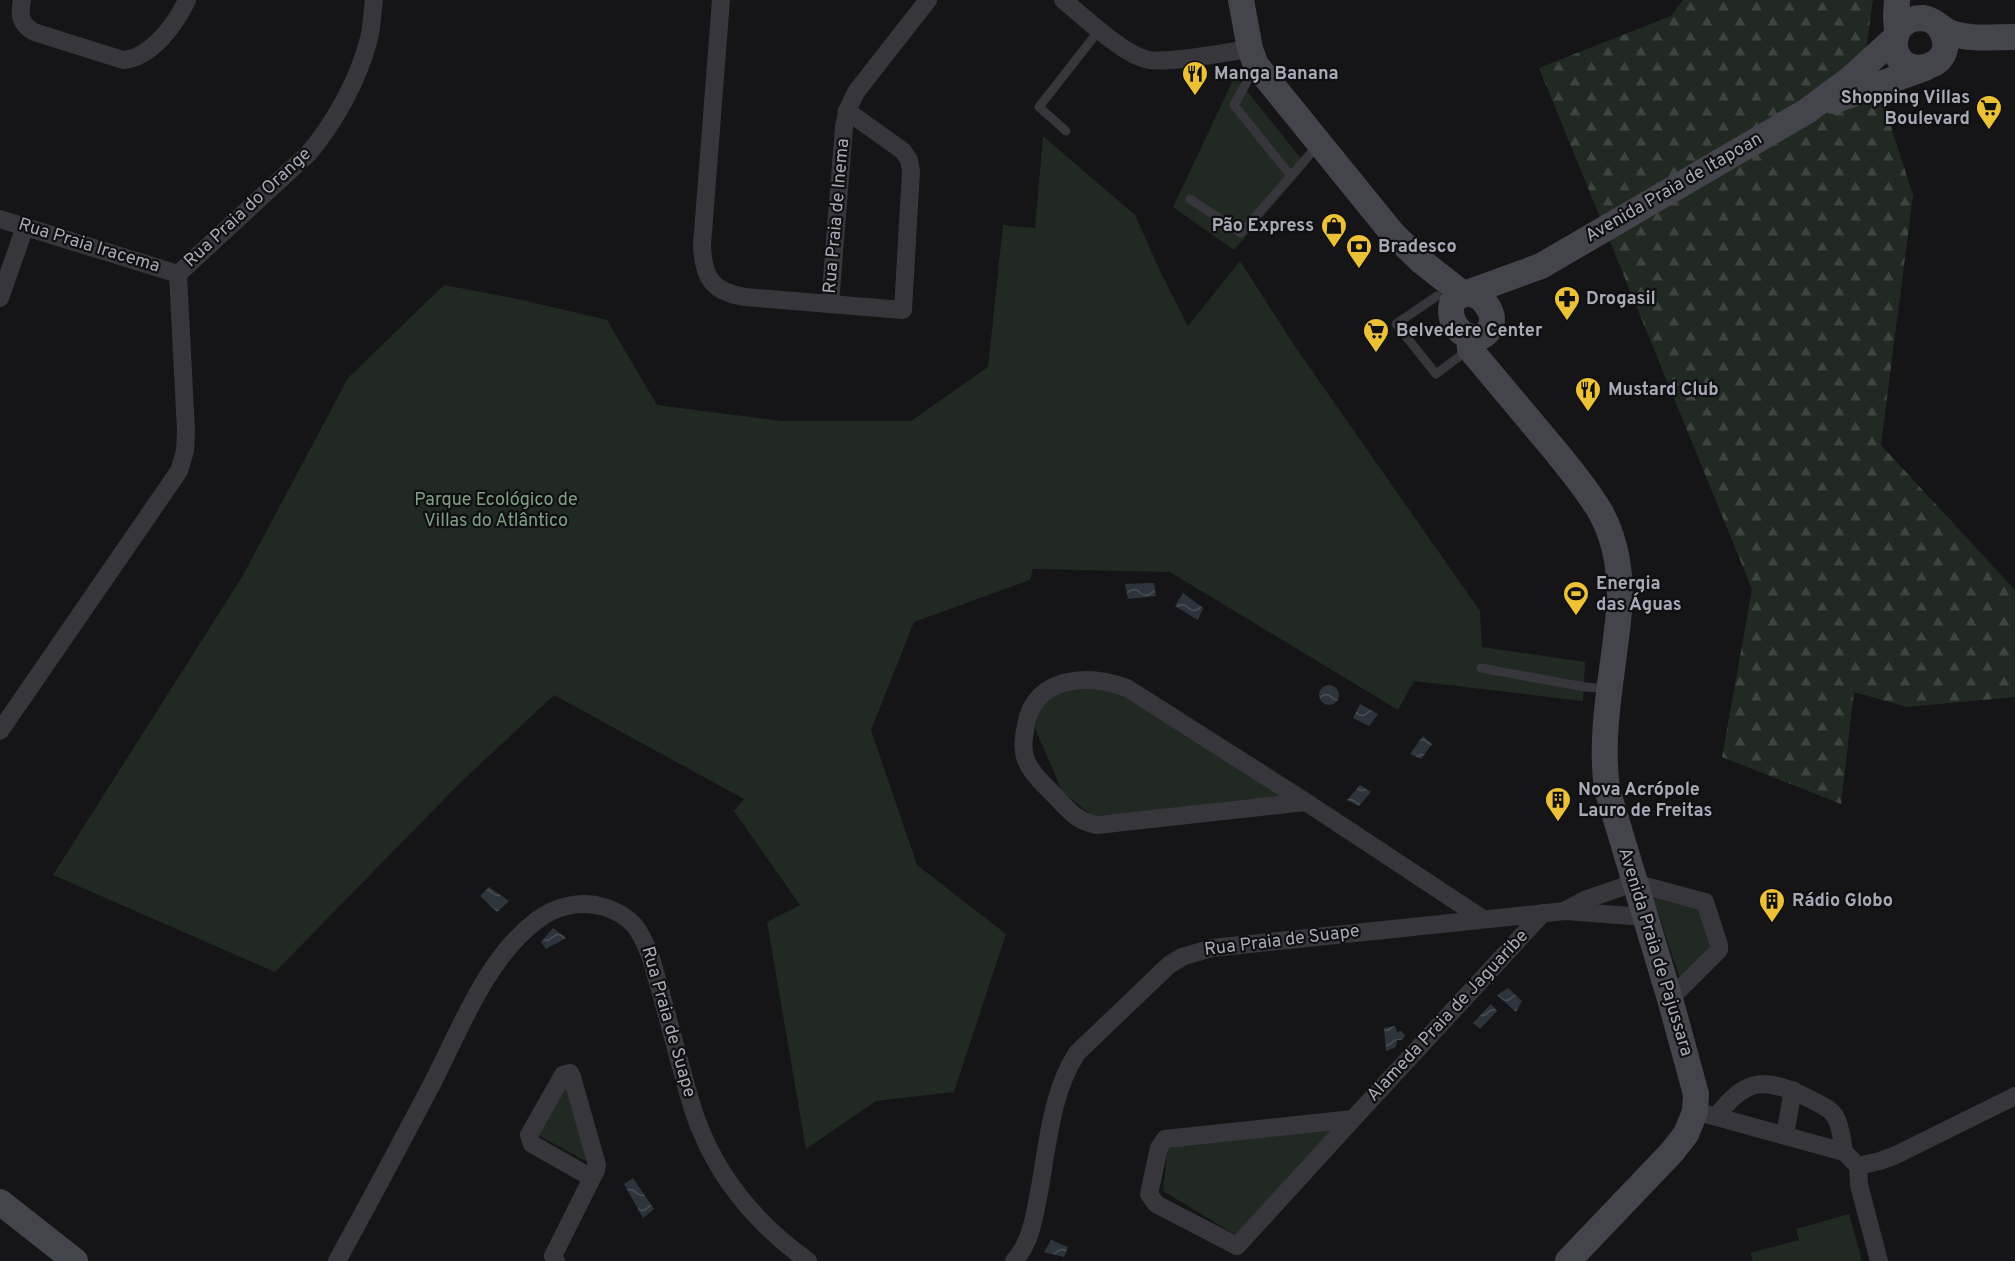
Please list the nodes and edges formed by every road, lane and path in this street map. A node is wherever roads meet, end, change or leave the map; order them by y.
1 (22, 0) edge
2 (188, 0) edge
3 (374, 0) edge
4 (721, 0) edge
5 (928, 0) edge
6 (1063, 0) edge
7 (1241, 0) edge
8 (1897, 0) edge
9 (1920, 0) edge
10 (1936, 23) junction
11 (1100, 29) junction
12 (1896, 34) junction
13 (2015, 38) edge
14 (1253, 57) junction
15 (1927, 68) junction
16 (847, 111) junction
17 (1807, 111) junction
18 (1066, 131) dead end
19 (1319, 144) junction
20 (1291, 176) junction
21 (1190, 199) dead end
22 (0, 219) edge
23 (25, 227) junction
24 (1541, 266) junction
25 (178, 274) junction
26 (0, 298) edge
27 (1454, 298) junction
28 (830, 304) junction
29 (1493, 321) junction
30 (1469, 342) junction
31 (1523, 411) junction
32 (1481, 668) dead end
33 (1610, 689) junction
34 (0, 731) edge
35 (1306, 802) junction
36 (1635, 883) junction
37 (1565, 911) junction
38 (1543, 914) junction
39 (1645, 916) junction
40 (1483, 919) junction
41 (1670, 999) junction
42 (1793, 1090) junction
43 (2015, 1096) edge
44 (1706, 1114) junction
45 (1353, 1119) junction
46 (1785, 1135) junction
47 (1844, 1152) junction
48 (1858, 1166) junction
49 (592, 1178) junction
50 (0, 1202) edge
51 (553, 1259) edge
52 (75, 1261) edge
53 (337, 1261) edge
54 (808, 1261) edge
55 (1014, 1261) edge
56 (1568, 1261) edge
57 (1879, 1261) edge

1 - 2 street
3 - 25 street, Rua Praia do Orange
4 - 28 street, Rua Praia de Inema
5 - 16 street, Rua Praia de Inema
6 - 11 street
7 - 14 street
8 - 12 street
9 - 10 street
10 - 12 street
10 - 13 street, Avenida Praia de Itapoan
10 - 15 street
11 - 14 street
11 - 18 lane
12 - 15 street
12 - 17 street, Avenida Praia de Itapoan
13 - 15 street, Avenida Praia de Itapoan
14 - 19 street
14 - 20 lane
15 - 17 street, Avenida Praia de Itapoan
16 - 28 street, Rua Praia de Inema
16 - 28 street
17 - 24 street, Avenida Praia de Itapoan
19 - 20 lane
19 - 27 street
20 - 21 lane
22 - 23 street, Rua Praia Iracema
23 - 25 street, Rua Praia Iracema
23 - 26 street
24 - 27 street, Avenida Praia de Itapoan
24 - 29 street, Avenida Praia de Itapoan
25 - 34 street, Rua Praia do Orange
27 - 29 street
27 - 30 street
27 - 30 lane
29 - 30 street
29 - 31 street, Avenida Praia de Pajussara
30 - 31 street, Avenida Praia de Pajussara
31 - 33 street, Avenida Praia de Pajussara
32 - 33 lane
33 - 36 street, Avenida Praia de Pajussara
35 - 35 street
35 - 40 street
36 - 37 street, Rua Praia de Suape
36 - 39 street, Avenida Praia de Pajussara
36 - 41 street
37 - 38 street, Rua Praia de Suape
37 - 39 street, Rua Praia de Suape
38 - 40 street, Rua Praia de Suape
38 - 45 street, Alameda Praia de Jaguaribe
39 - 41 street, Avenida Praia de Pajussara
40 - 55 street, Rua Praia de Suape
41 - 44 street, Avenida Praia de Pajussara
42 - 44 street
42 - 46 street
42 - 47 street
43 - 48 street
44 - 46 street
44 - 56 street, Avenida Praia de Pajussara
45 - 45 street, Alameda Praia de Jaguaribe
46 - 47 street
47 - 48 street
48 - 57 street
49 - 49 street
49 - 51 street
50 - 52 street
53 - 54 street, Rua Praia de Suape

